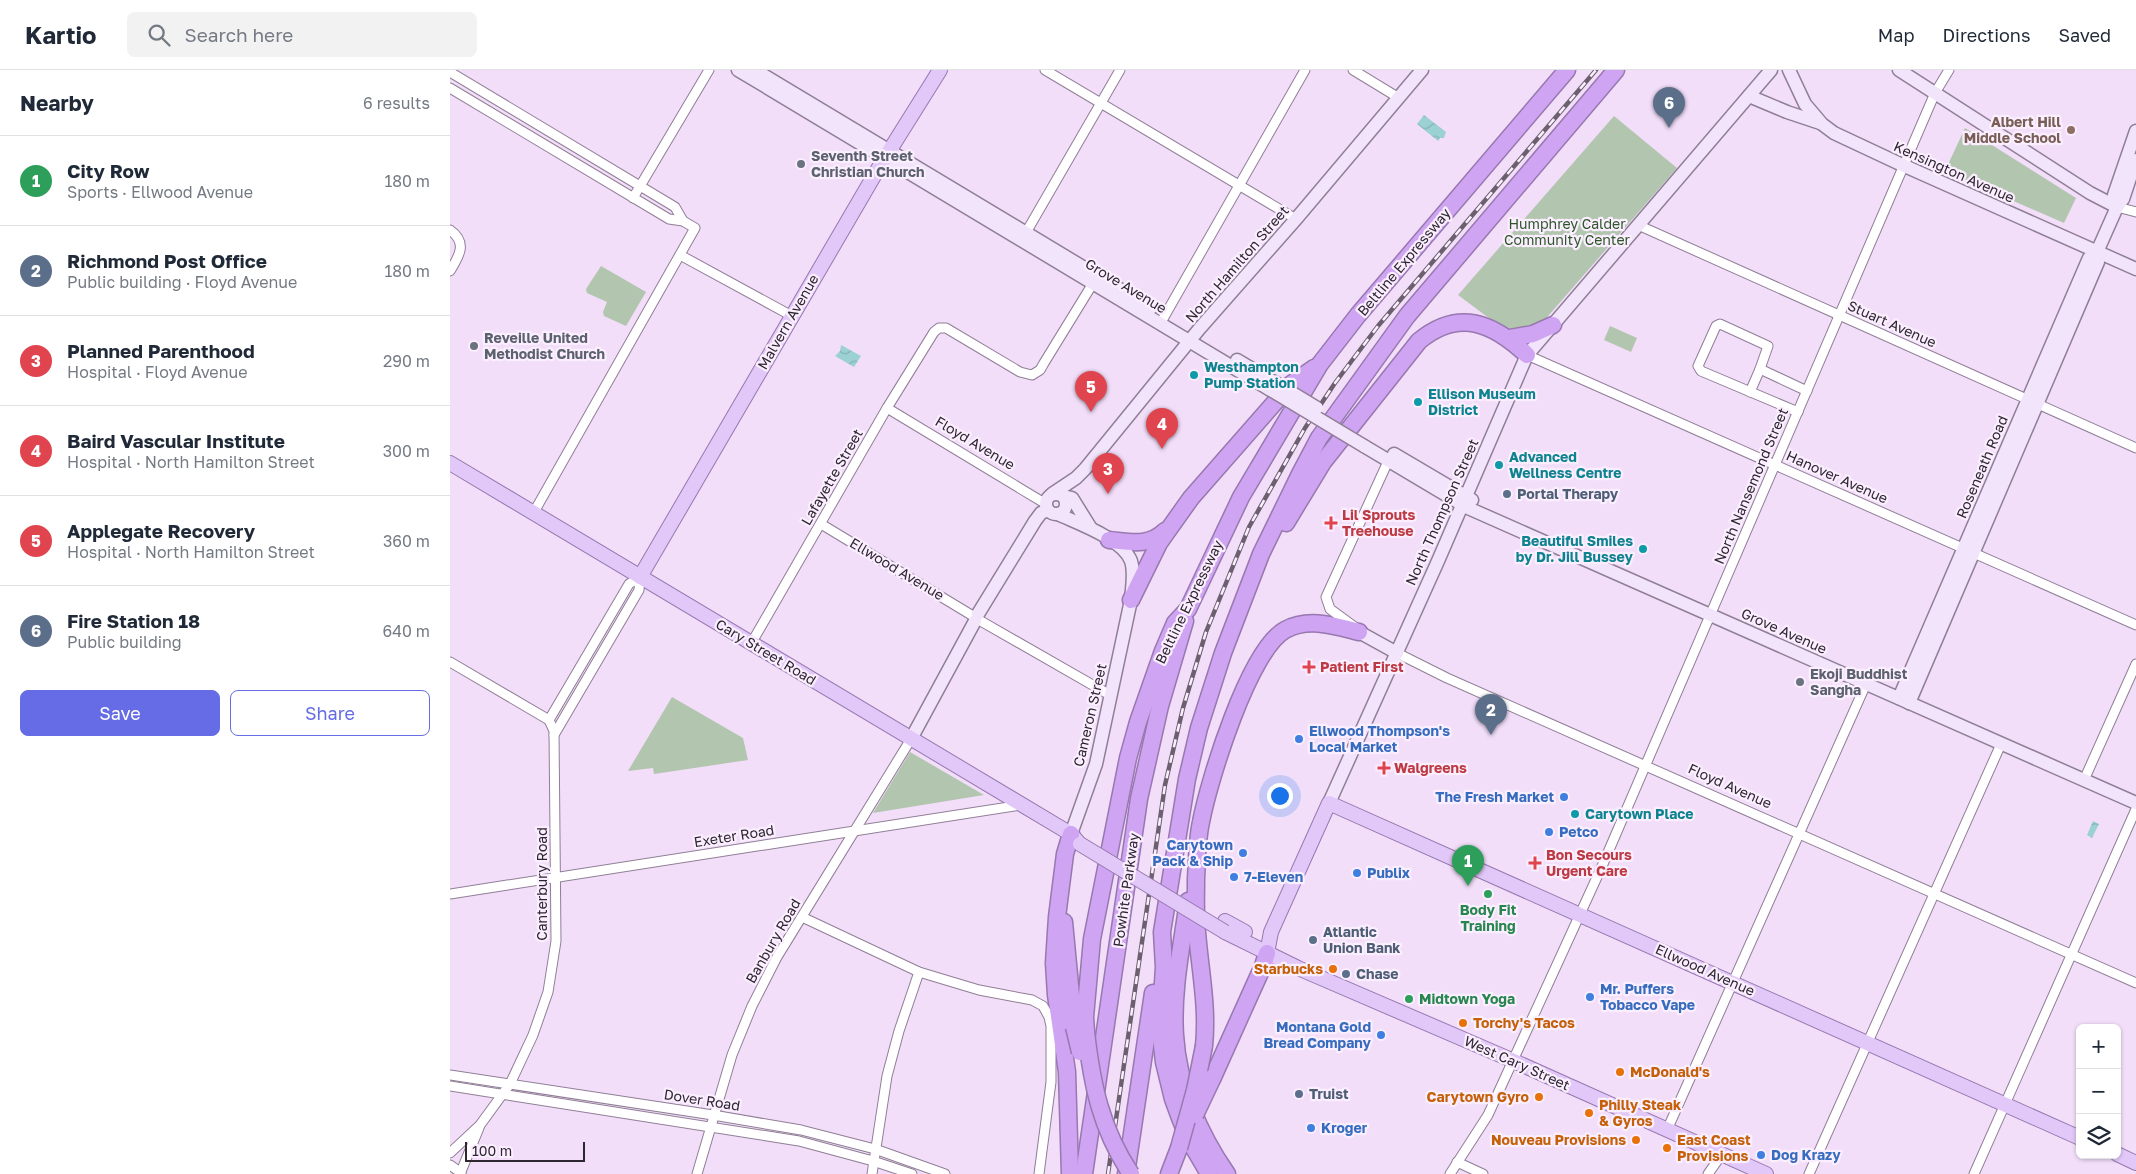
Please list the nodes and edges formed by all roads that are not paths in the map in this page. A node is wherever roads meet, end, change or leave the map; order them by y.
1 (710, 70) edge
2 (738, 70) edge
3 (755, 70) edge
4 (940, 70) edge
5 (1045, 70) edge
6 (1120, 70) edge
7 (1305, 70) edge
8 (1353, 70) edge
9 (1422, 70) edge
10 (1567, 70) edge
11 (1616, 70) edge
12 (1771, 70) edge
13 (1788, 70) edge
14 (1899, 70) edge
15 (1950, 70) edge
16 (450, 72) edge
17 (450, 88) edge
18 (1935, 93) junction
19 (1748, 96) junction
20 (1399, 98) junction
21 (1102, 104) junction
22 (1822, 124) junction
23 (2136, 131) edge
24 (887, 154) junction
25 (2136, 160) edge
26 (1905, 167) junction
27 (640, 186) junction
28 (1239, 186) junction
29 (633, 198) junction
30 (2116, 206) junction
31 (2136, 212) edge
32 (1296, 219) junction
33 (683, 221) junction
34 (1638, 225) junction
35 (450, 230) edge
36 (1023, 236) junction
37 (2098, 252) junction
38 (680, 255) junction
39 (2136, 269) edge
40 (450, 271) edge
41 (1095, 279) junction
42 (792, 316) junction
43 (1840, 316) junction
44 (1162, 320) junction
45 (1553, 325) junction
46 (1192, 338) junction
47 (1510, 338) junction
48 (1527, 354) junction
49 (1320, 364) junction
50 (1760, 369) junction
51 (1808, 391) junction
52 (1750, 392) junction
53 (2033, 402) junction
54 (887, 408) junction
55 (1798, 412) junction
56 (2136, 448) edge
57 (1390, 456) junction
58 (450, 463) edge
59 (1776, 465) junction
60 (1076, 478) junction
61 (1464, 500) junction
62 (1058, 503) junction
63 (534, 512) junction
64 (821, 524) junction
65 (1170, 526) junction
66 (1090, 527) junction
67 (1109, 540) junction
68 (1968, 551) junction
69 (1261, 554) junction
70 (640, 576) junction
71 (1130, 600) junction
72 (1188, 609) junction
73 (1711, 614) junction
74 (976, 618) junction
75 (2136, 625) edge
76 (1360, 632) junction
77 (752, 642) junction
78 (1397, 653) junction
79 (450, 662) edge
80 (2136, 664) edge
81 (1866, 684) junction
82 (1110, 695) junction
83 (1904, 701) junction
84 (549, 720) junction
85 (554, 734) junction
86 (911, 739) junction
87 (2002, 744) junction
88 (1645, 765) junction
89 (2084, 780) junction
90 (2136, 803) edge
91 (1022, 804) junction
92 (1329, 804) junction
93 (2136, 809) edge
94 (856, 831) junction
95 (1799, 833) junction
96 (1078, 837) junction
97 (1199, 845) junction
98 (557, 877) junction
99 (1061, 887) junction
100 (1935, 893) junction
101 (450, 894) edge
102 (1579, 915) junction
103 (802, 917) junction
104 (1162, 932) junction
105 (1267, 953) junction
106 (2071, 954) junction
107 (919, 972) junction
108 (1732, 982) junction
109 (2136, 983) edge
110 (1080, 1029) junction
111 (1868, 1043) junction
112 (1513, 1061) junction
113 (450, 1075) edge
114 (510, 1084) junction
115 (450, 1086) edge
116 (504, 1093) junction
117 (2004, 1104) junction
118 (713, 1115) junction
119 (480, 1125) junction
120 (710, 1126) junction
121 (1667, 1130) junction
122 (2076, 1136) edge
123 (1178, 1148) junction
124 (875, 1149) junction
125 (450, 1153) edge
126 (1722, 1154) junction
127 (2121, 1156) edge
128 (874, 1160) junction
129 (1457, 1162) junction
130 (2136, 1163) edge
131 (450, 1164) edge
132 (460, 1174) edge
133 (697, 1174) edge
134 (872, 1174) edge
135 (912, 1174) edge
136 (944, 1174) edge
137 (1039, 1174) edge
138 (1070, 1174) edge
139 (1084, 1174) edge
140 (1126, 1174) edge
141 (1131, 1174) edge
142 (1169, 1174) edge
143 (1209, 1174) edge
144 (1227, 1174) edge
145 (1450, 1174) edge
146 (1483, 1174) edge
147 (1708, 1174) edge
148 (1766, 1174) edge
149 (1809, 1174) edge
150 (1974, 1174) edge

1 - 27 street
2 - 24 main road, Grove Avenue
3 - 24 main road, Grove Avenue
4 - 24 main road, Malvern Avenue
5 - 21 street
6 - 21 street
7 - 28 street
8 - 20 street
9 - 20 main road, North Hamilton Street
10 - 49 highway, Beltline Expressway
11 - 69 highway
12 - 19 main road, North Thompson Street
13 - 22 main road, Kensington Avenue
14 - 18 main road
15 - 18 street, North Nansemond Street
16 - 27 street
17 - 29 street
18 - 26 street, North Nansemond Street
18 - 30 main road
19 - 22 main road
19 - 34 main road, North Thompson Street
20 - 32 main road, North Hamilton Street
21 - 28 street
21 - 36 street
22 - 26 main road, Kensington Avenue
23 - 30 main road, Roseneath Road
24 - 36 main road, Grove Avenue
24 - 42 main road, Malvern Avenue
25 - 30 main road, Roseneath Road
26 - 37 main road, Kensington Avenue
26 - 43 street, North Nansemond Street
27 - 29 street
27 - 33 street
28 - 32 street
28 - 44 street
29 - 33 street
30 - 31 street
30 - 37 main road, Roseneath Road
32 - 46 main road, North Hamilton Street
33 - 38 street
34 - 43 street, Stuart Avenue
34 - 45 main road, North Thompson Street
35 - 40 street
36 - 41 main road, Grove Avenue
37 - 39 main road, Kensington Avenue
37 - 53 main road, Roseneath Road
38 - 42 street
38 - 63 street
41 - 44 main road, Grove Avenue
41 - 54 street, Lafayette Street
42 - 70 main road, Malvern Avenue
43 - 51 street, North Nansemond Street
43 - 53 street, Stuart Avenue
44 - 46 main road, Grove Avenue
45 - 47 highway
45 - 48 main road, North Thompson Street
46 - 57 main road, Grove Avenue, bridge
46 - 60 main road, North Hamilton Street
47 - 48 highway
47 - 69 highway
48 - 59 street, Hanover Avenue
48 - 61 main road, North Thompson Street
49 - 65 highway
49 - 72 highway, Beltline Expressway
50 - 51 street
50 - 52 street
50 - 52 street
51 - 55 street, North Nansemond Street
52 - 55 street
53 - 56 street, Stuart Avenue
53 - 68 main road, Roseneath Road
54 - 62 street, Floyd Avenue
54 - 64 street, Lafayette Street
55 - 59 street, North Nansemond Street
57 - 61 main road, Grove Avenue
57 - 76 street, Floyd Avenue
58 - 63 main road, Cary Street Road
59 - 68 street, Hanover Avenue
59 - 73 street, North Nansemond Street
60 - 62 main road, North Hamilton Street
60 - 62 main road, North Hamilton Street
61 - 73 main road, Grove Avenue
61 - 78 main road, North Thompson Street
62 - 66 main road, Floyd Avenue
62 - 66 main road, Floyd Avenue
62 - 74 main road, North Hamilton Street
63 - 70 main road, Cary Street Road
64 - 74 street, Ellwood Avenue
64 - 77 street, Lafayette Street
65 - 67 highway
65 - 71 highway
66 - 67 main road, Floyd Avenue
67 - 71 main road, Floyd Avenue
68 - 75 street, Hanover Avenue
68 - 83 main road, Roseneath Road
69 - 104 highway
70 - 77 main road, Cary Street Road
70 - 84 street
70 - 85 street
71 - 82 main road, Cameron Street
72 - 110 highway, Beltline Expressway
72 - 139 highway, Powhite Parkway
73 - 81 main road, Grove Avenue
73 - 88 street, North Nansemond Street
74 - 82 street, Ellwood Avenue
74 - 86 main road, North Hamilton Street
76 - 78 main road, Floyd Avenue
76 - 97 highway
77 - 86 main road, Cary Street Road
78 - 88 street, Floyd Avenue
78 - 92 main road, North Thompson Street
79 - 84 street
80 - 89 street
81 - 83 main road, Grove Avenue
81 - 95 street
82 - 96 main road, Cameron Street
83 - 87 main road, Grove Avenue
84 - 85 street, Canterbury Road
85 - 98 street, Canterbury Road
86 - 91 main road, Cary Street Road
86 - 94 street, Banbury Road
87 - 89 main road, Grove Avenue
87 - 100 street
88 - 95 street, Floyd Avenue
88 - 102 street, North Nansemond Street
89 - 90 main road, Grove Avenue
91 - 94 street, Exeter Road
91 - 96 main road, Cary Street Road
92 - 102 main road, Ellwood Avenue
92 - 105 main road
93 - 106 street
94 - 98 street, Exeter Road
94 - 103 street, Banbury Road
95 - 100 street, Floyd Avenue
95 - 108 street
96 - 99 highway
96 - 105 main road, West Cary Street, bridge
97 - 123 highway, bridge
97 - 144 highway
98 - 101 street, Exeter Road
98 - 114 street, Canterbury Road
99 - 110 highway
99 - 138 highway
100 - 106 street, Floyd Avenue
100 - 111 street
102 - 108 main road, Ellwood Avenue
102 - 112 street, North Nansemond Street
103 - 107 street
103 - 118 street, Banbury Road
104 - 140 highway
104 - 143 highway
105 - 112 main road, West Cary Street
105 - 123 highway, bridge
106 - 109 street, Floyd Avenue
106 - 117 street
107 - 124 street
107 - 137 street
108 - 111 main road, Ellwood Avenue
108 - 121 street
110 - 141 highway, bridge
111 - 117 main road, Ellwood Avenue
111 - 149 street
112 - 121 main road, West Cary Street
112 - 129 street, North Nansemond Street
113 - 114 street, Dover Road
114 - 116 street, Canterbury Road
114 - 118 street, Dover Road
115 - 116 street, Dover Road
116 - 119 street, Canterbury Road
116 - 120 street, Dover Road
117 - 122 main road, Ellwood Avenue
117 - 150 street
118 - 120 street, Banbury Road
118 - 124 street, Dover Road
119 - 125 street, Canterbury Road
119 - 132 street
120 - 128 street, Dover Road
120 - 133 street, Banbury Road
121 - 126 main road, West Cary Street
123 - 142 highway
124 - 128 street
124 - 136 street, Dover Road
126 - 147 street
126 - 148 main road, West Cary Street
127 - 130 main road
128 - 134 street
128 - 135 street, Dover Road
129 - 145 street, North Nansemond Street
129 - 146 street
131 - 132 street

